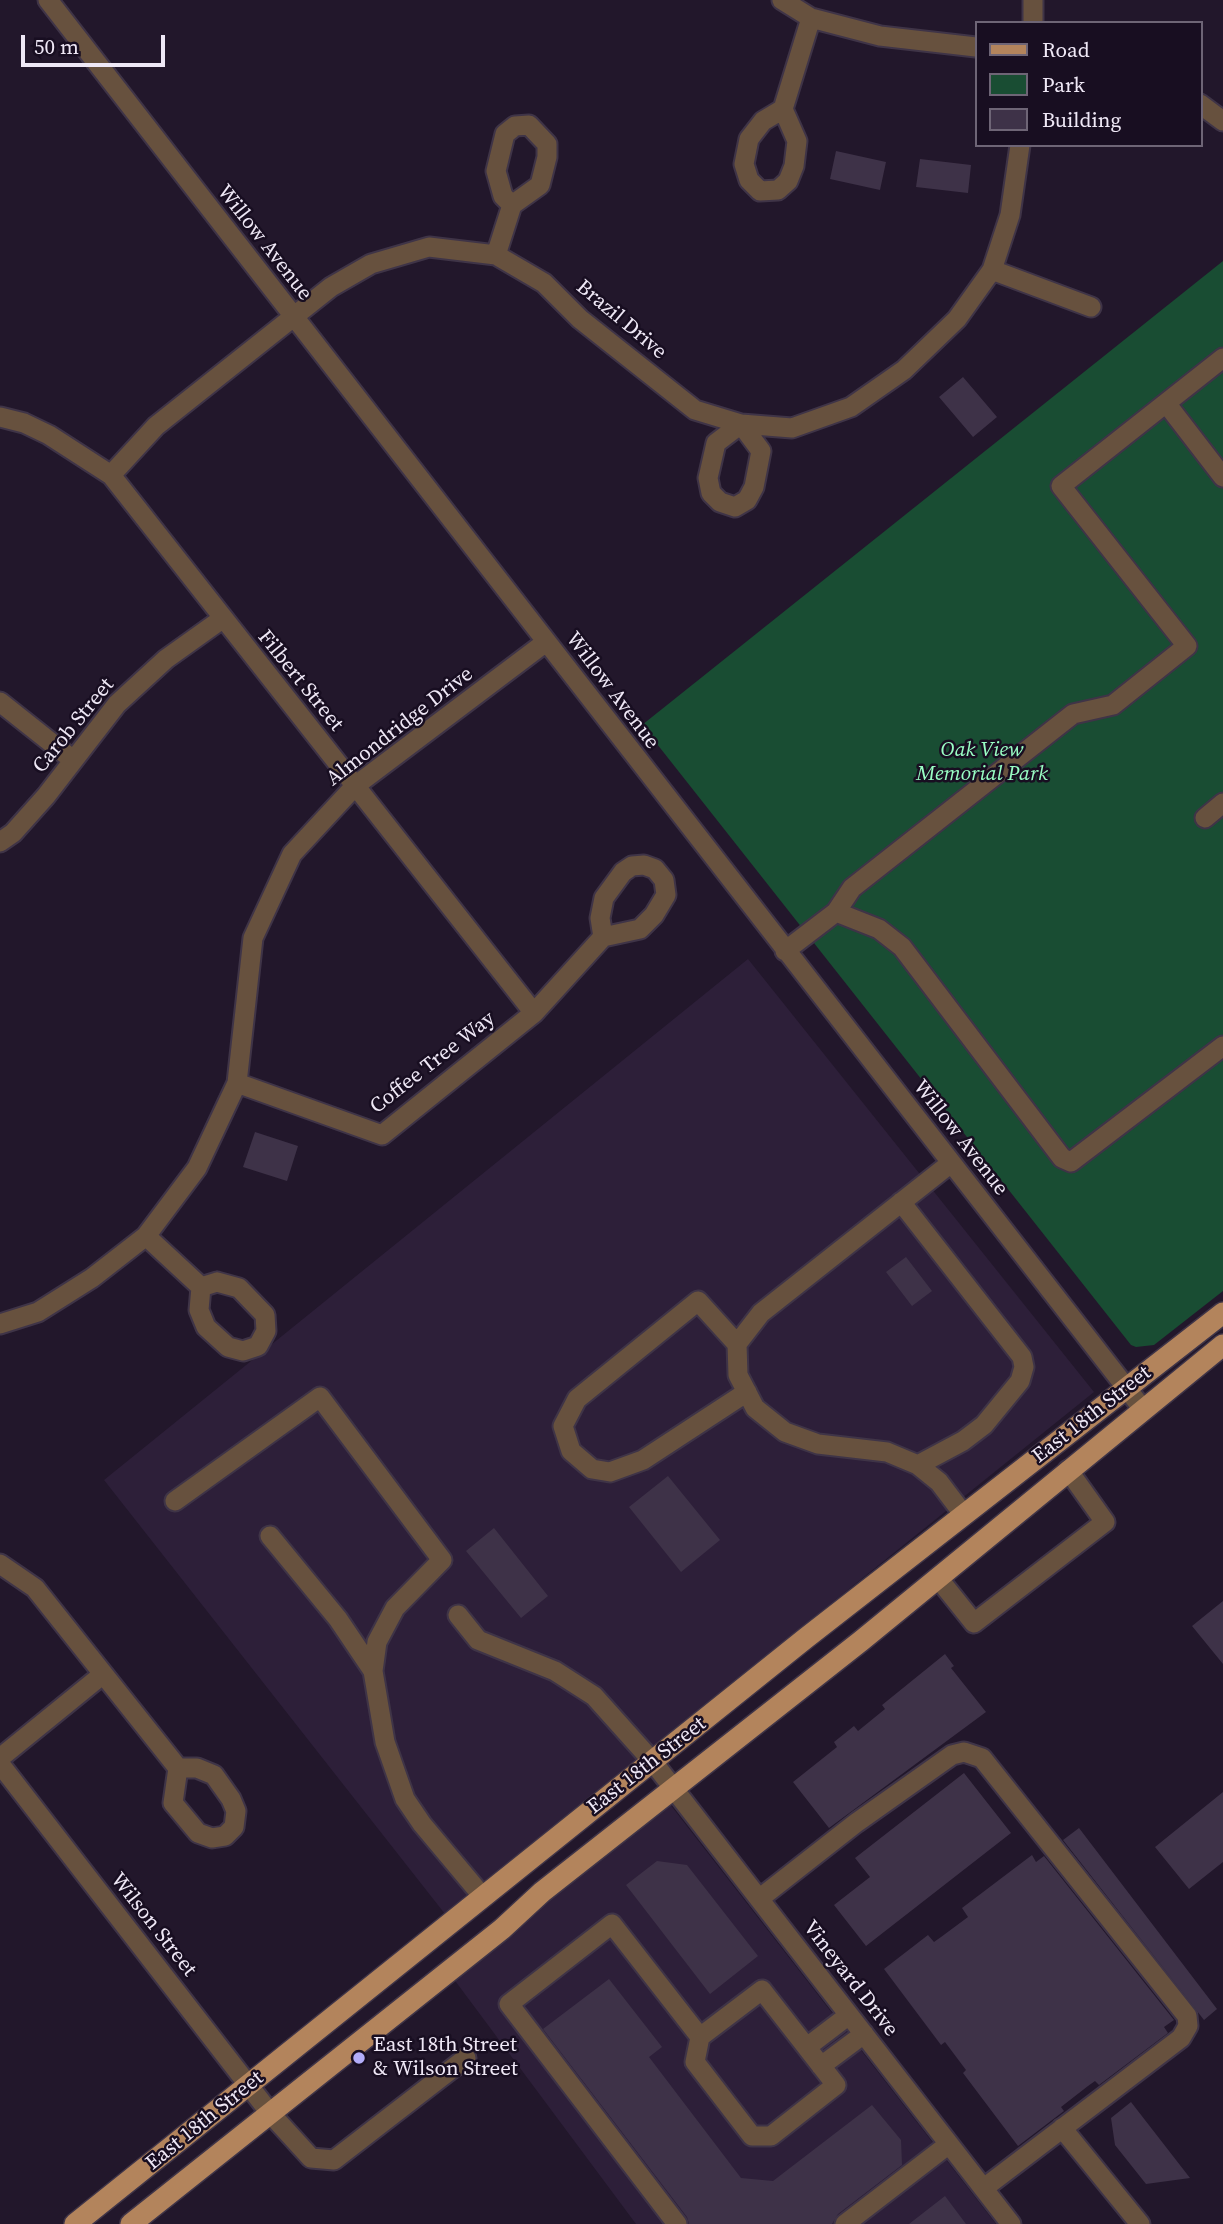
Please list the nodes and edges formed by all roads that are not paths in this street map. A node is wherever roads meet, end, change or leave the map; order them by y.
1 (48, 0) edge
2 (782, 0) edge
3 (1033, 0) edge
4 (811, 18) junction
5 (1033, 21) edge
6 (974, 47) edge
7 (1202, 105) edge
8 (783, 109) dead end
9 (1223, 121) edge
10 (1020, 147) edge
11 (512, 205) dead end
12 (496, 255) junction
13 (992, 270) junction
14 (1091, 307) dead end
15 (293, 318) junction
16 (1223, 358) edge
17 (1166, 403) junction
18 (0, 417) edge
19 (111, 475) junction
20 (1223, 477) edge
21 (222, 620) junction
22 (546, 642) junction
23 (0, 702) edge
24 (73, 760) junction
25 (355, 786) junction
26 (1223, 805) edge
27 (1205, 818) dead end
28 (0, 842) edge
29 (836, 912) junction
30 (603, 937) dead end
31 (785, 951) junction
32 (534, 1013) junction
33 (1223, 1045) edge
34 (237, 1083) junction
35 (951, 1163) junction
36 (901, 1202) junction
37 (146, 1236) junction
38 (201, 1287) dead end
39 (1223, 1313) edge
40 (0, 1324) edge
41 (737, 1344) junction
42 (1223, 1345) edge
43 (1126, 1388) junction
44 (747, 1392) junction
45 (1142, 1408) junction
46 (918, 1465) junction
47 (1068, 1470) junction
48 (175, 1501) dead end
49 (964, 1515) junction
50 (270, 1536) dead end
51 (0, 1564) edge
52 (938, 1578) junction
53 (458, 1615) dead end
54 (373, 1671) junction
55 (102, 1675) junction
56 (0, 1758) edge
57 (653, 1762) junction
58 (0, 1764) edge
59 (178, 1768) dead end
60 (674, 1789) junction
61 (483, 1897) junction
62 (759, 1899) junction
63 (849, 2015) junction
64 (864, 2034) junction
65 (700, 2037) junction
66 (807, 2047) junction
67 (466, 2058) dead end
68 (821, 2066) junction
69 (248, 2086) junction
70 (270, 2113) junction
71 (1062, 2128) junction
72 (949, 2144) junction
73 (984, 2188) junction
74 (75, 2224) edge
75 (131, 2224) edge
76 (677, 2224) edge
77 (845, 2224) edge
78 (1011, 2224) edge
79 (1140, 2224) edge

1 - 15 street, Willow Avenue
2 - 4 street
3 - 5 street
4 - 6 street
4 - 8 street
7 - 9 street
10 - 13 street, Brazil Drive
11 - 12 street
12 - 13 street, Brazil Drive
12 - 15 street, Brazil Drive
13 - 14 street
15 - 19 street, Brazil Drive
15 - 22 street, Willow Avenue
16 - 17 street
17 - 20 street
17 - 29 street
18 - 19 street, Filbert Street
19 - 21 street, Filbert Street
21 - 24 street, Carob Street
21 - 25 street, Filbert Street
22 - 25 street, Almondridge Drive
22 - 31 street, Willow Avenue
23 - 24 street
24 - 28 street, Carob Street
25 - 32 street, Filbert Street
25 - 34 street, Almondridge Drive
26 - 27 street
29 - 31 street
29 - 33 street
30 - 32 street
31 - 35 street, Willow Avenue
32 - 34 street, Coffee Tree Way
34 - 37 street, Almondridge Drive
35 - 36 street
35 - 43 street, Willow Avenue
36 - 41 street
36 - 46 street
37 - 38 street
37 - 40 street, Almondridge Drive
39 - 43 main road, East 18th Street
41 - 44 street
41 - 44 street
42 - 45 main road, East 18th Street
43 - 45 street, Willow Avenue
43 - 49 main road, East 18th Street
44 - 46 street
45 - 47 main road, East 18th Street
46 - 49 street
47 - 52 main road, East 18th Street
47 - 52 street
48 - 54 street
49 - 57 main road, East 18th Street
50 - 54 street
51 - 55 street
52 - 60 main road, East 18th Street
53 - 57 street, Vineyard Drive
54 - 61 street
55 - 56 street
55 - 59 street
57 - 60 street, Vineyard Drive
57 - 61 main road, East 18th Street
58 - 69 street, Wilson Street
60 - 62 street, Vineyard Drive
60 - 70 main road, East 18th Street
61 - 69 main road, East 18th Street
62 - 63 street, Vineyard Drive
62 - 71 street
63 - 64 street, Vineyard Drive
63 - 66 street
64 - 68 street
64 - 72 street, Vineyard Drive
65 - 66 street
65 - 68 street
65 - 76 street
66 - 68 street
67 - 70 street, Wilson Street
69 - 70 street, Wilson Street
69 - 74 main road, East 18th Street
70 - 75 main road, East 18th Street
71 - 73 street
71 - 79 street
72 - 73 street, Vineyard Drive
72 - 77 street
73 - 78 street, Vineyard Drive

